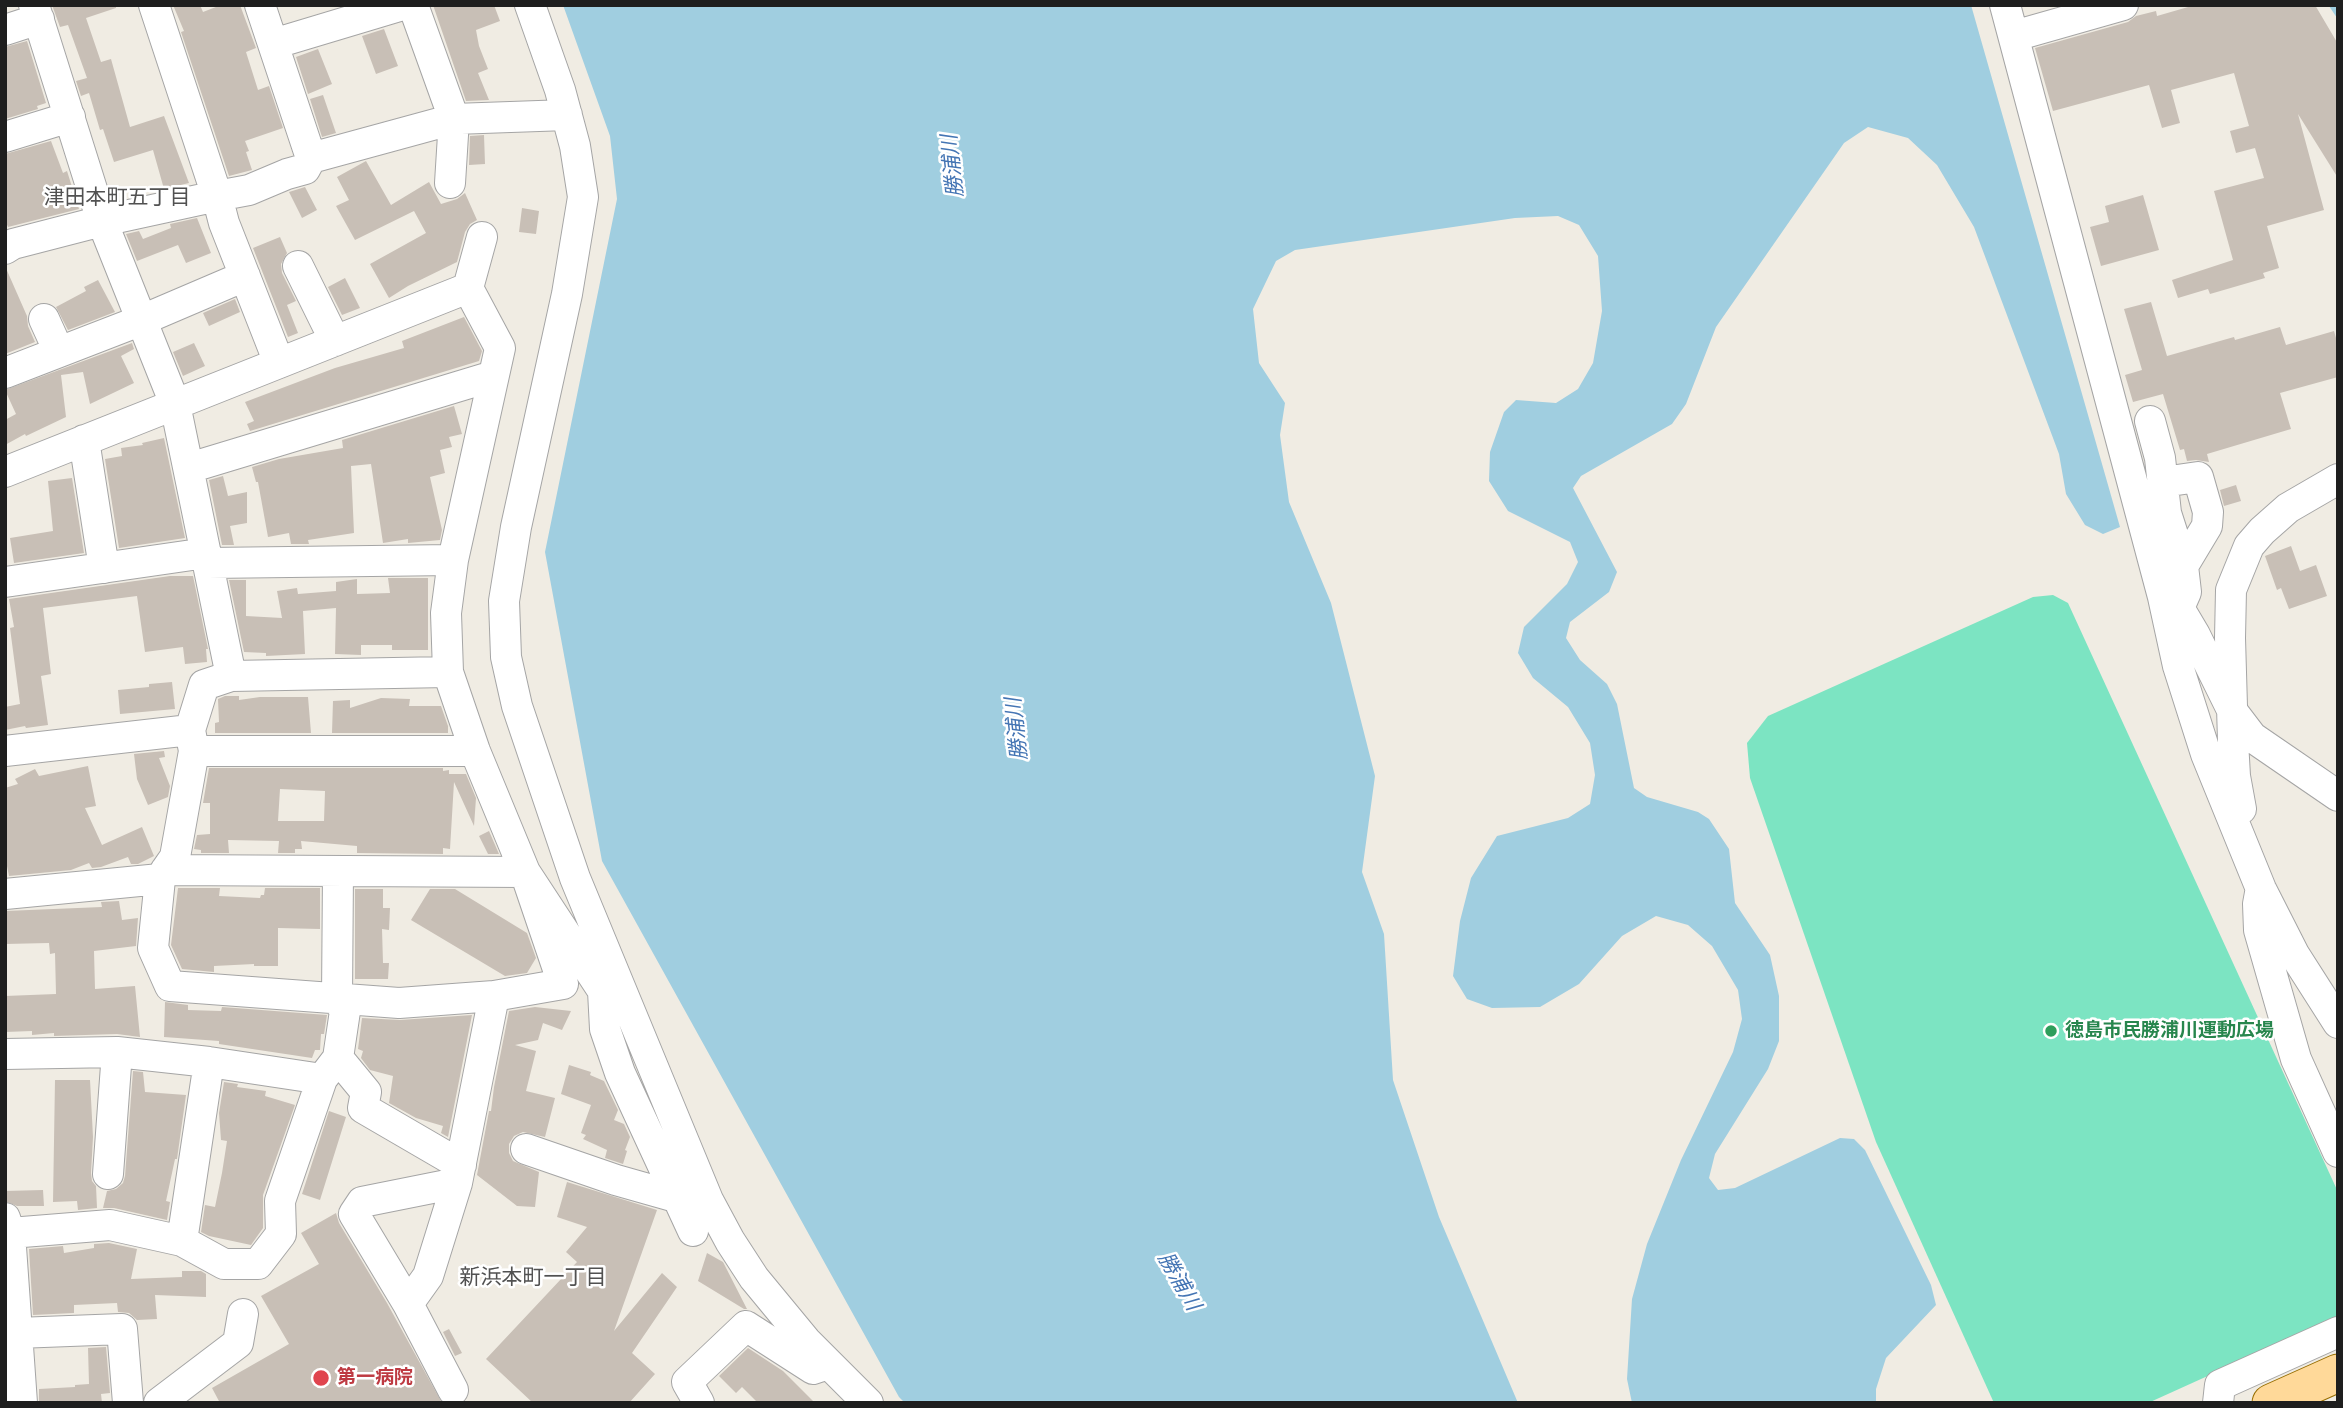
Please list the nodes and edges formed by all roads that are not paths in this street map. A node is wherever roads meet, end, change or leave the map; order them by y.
1 (154, 5) edge
2 (260, 5) edge
3 (403, 5) edge
4 (413, 5) edge
5 (530, 5) edge
6 (2005, 5) edge
7 (2123, 5) edge
8 (37, 12) edge
9 (5, 30) edge
10 (2014, 36) junction
11 (273, 44) junction
12 (567, 115) junction
13 (70, 117) junction
14 (454, 119) junction
15 (5, 136) edge
16 (311, 158) junction
17 (450, 183) dead end
18 (217, 196) junction
19 (102, 221) junction
20 (482, 237) dead end
21 (5, 249) edge
22 (298, 266) dead end
23 (245, 276) junction
24 (468, 288) junction
25 (44, 319) dead end
26 (142, 320) junction
27 (335, 341) junction
28 (59, 352) junction
29 (279, 363) junction
30 (5, 373) edge
31 (493, 376) junction
32 (175, 404) junction
33 (2150, 421) dead end
34 (85, 440) junction
35 (189, 468) junction
36 (5, 472) edge
37 (2338, 480) edge
38 (2163, 482) junction
39 (207, 558) junction
40 (453, 560) junction
41 (2183, 565) junction
42 (104, 568) junction
43 (5, 582) edge
44 (2171, 603) junction
45 (448, 672) junction
46 (231, 676) junction
47 (2233, 712) junction
48 (192, 741) junction
49 (5, 751) edge
50 (475, 751) junction
51 (2338, 796) edge
52 (2242, 840) junction
53 (338, 872) junction
54 (525, 872) junction
55 (163, 875) junction
56 (2261, 889) junction
57 (5, 894) edge
58 (603, 991) junction
59 (494, 996) junction
60 (337, 998) junction
61 (635, 1022) junction
62 (2338, 1023) edge
63 (117, 1052) junction
64 (5, 1054) edge
65 (209, 1062) junction
66 (330, 1069) junction
67 (526, 1149) dead end
68 (2338, 1152) edge
69 (107, 1174) dead end
70 (459, 1174) junction
71 (676, 1197) junction
72 (8, 1226) edge
73 (693, 1231) dead end
74 (182, 1241) junction
75 (408, 1304) junction
76 (243, 1314) dead end
77 (2338, 1332) edge
78 (17, 1333) junction
79 (828, 1363) junction
80 (2338, 1373) edge
81 (453, 1390) dead end
82 (687, 1396) edge
83 (22, 1403) edge
84 (128, 1403) edge
85 (159, 1403) edge
86 (868, 1403) edge
87 (2218, 1403) edge
88 (2271, 1403) edge

1 - 18 street
2 - 11 street
3 - 11 street
4 - 14 street
5 - 12 street
6 - 10 street
7 - 10 street
8 - 9 street
8 - 13 street
10 - 44 street
11 - 16 street
12 - 14 street
12 - 61 street
13 - 15 street
13 - 19 street
14 - 16 street
14 - 17 street
16 - 18 street
18 - 19 street
18 - 23 street
19 - 21 street
19 - 26 street
20 - 24 street
22 - 27 street
23 - 26 street
23 - 29 street
24 - 27 street
24 - 31 street
25 - 28 street
26 - 28 street
26 - 32 street
27 - 29 street
28 - 30 street
29 - 32 street
31 - 35 street
31 - 40 street
32 - 34 street
32 - 35 street
33 - 38 street
34 - 36 street
34 - 42 street
35 - 39 street
37 - 47 street
38 - 41 street
38 - 41 street
39 - 40 street
39 - 42 street
39 - 46 street
40 - 45 street
41 - 44 street
42 - 43 street
44 - 47 street
44 - 52 street
45 - 46 street
45 - 50 street
46 - 48 street
47 - 51 street
47 - 52 street
48 - 49 street
48 - 50 street
48 - 55 street
50 - 54 street
52 - 56 street
53 - 54 street
53 - 55 street
53 - 60 street
54 - 58 street
54 - 59 street
55 - 57 street
55 - 60 street
56 - 62 street
56 - 68 street
58 - 61 street
58 - 71 street
59 - 60 street
59 - 70 street
60 - 66 street
61 - 79 street
63 - 64 street
63 - 65 street
63 - 69 street
65 - 66 street
65 - 74 street
66 - 70 street
66 - 74 street
67 - 71 street
70 - 75 street
70 - 75 street
71 - 73 street
72 - 74 street
72 - 78 street
75 - 81 street
76 - 85 street
77 - 87 street
78 - 83 street
78 - 84 street
79 - 82 street
79 - 86 street
80 - 88 main road

